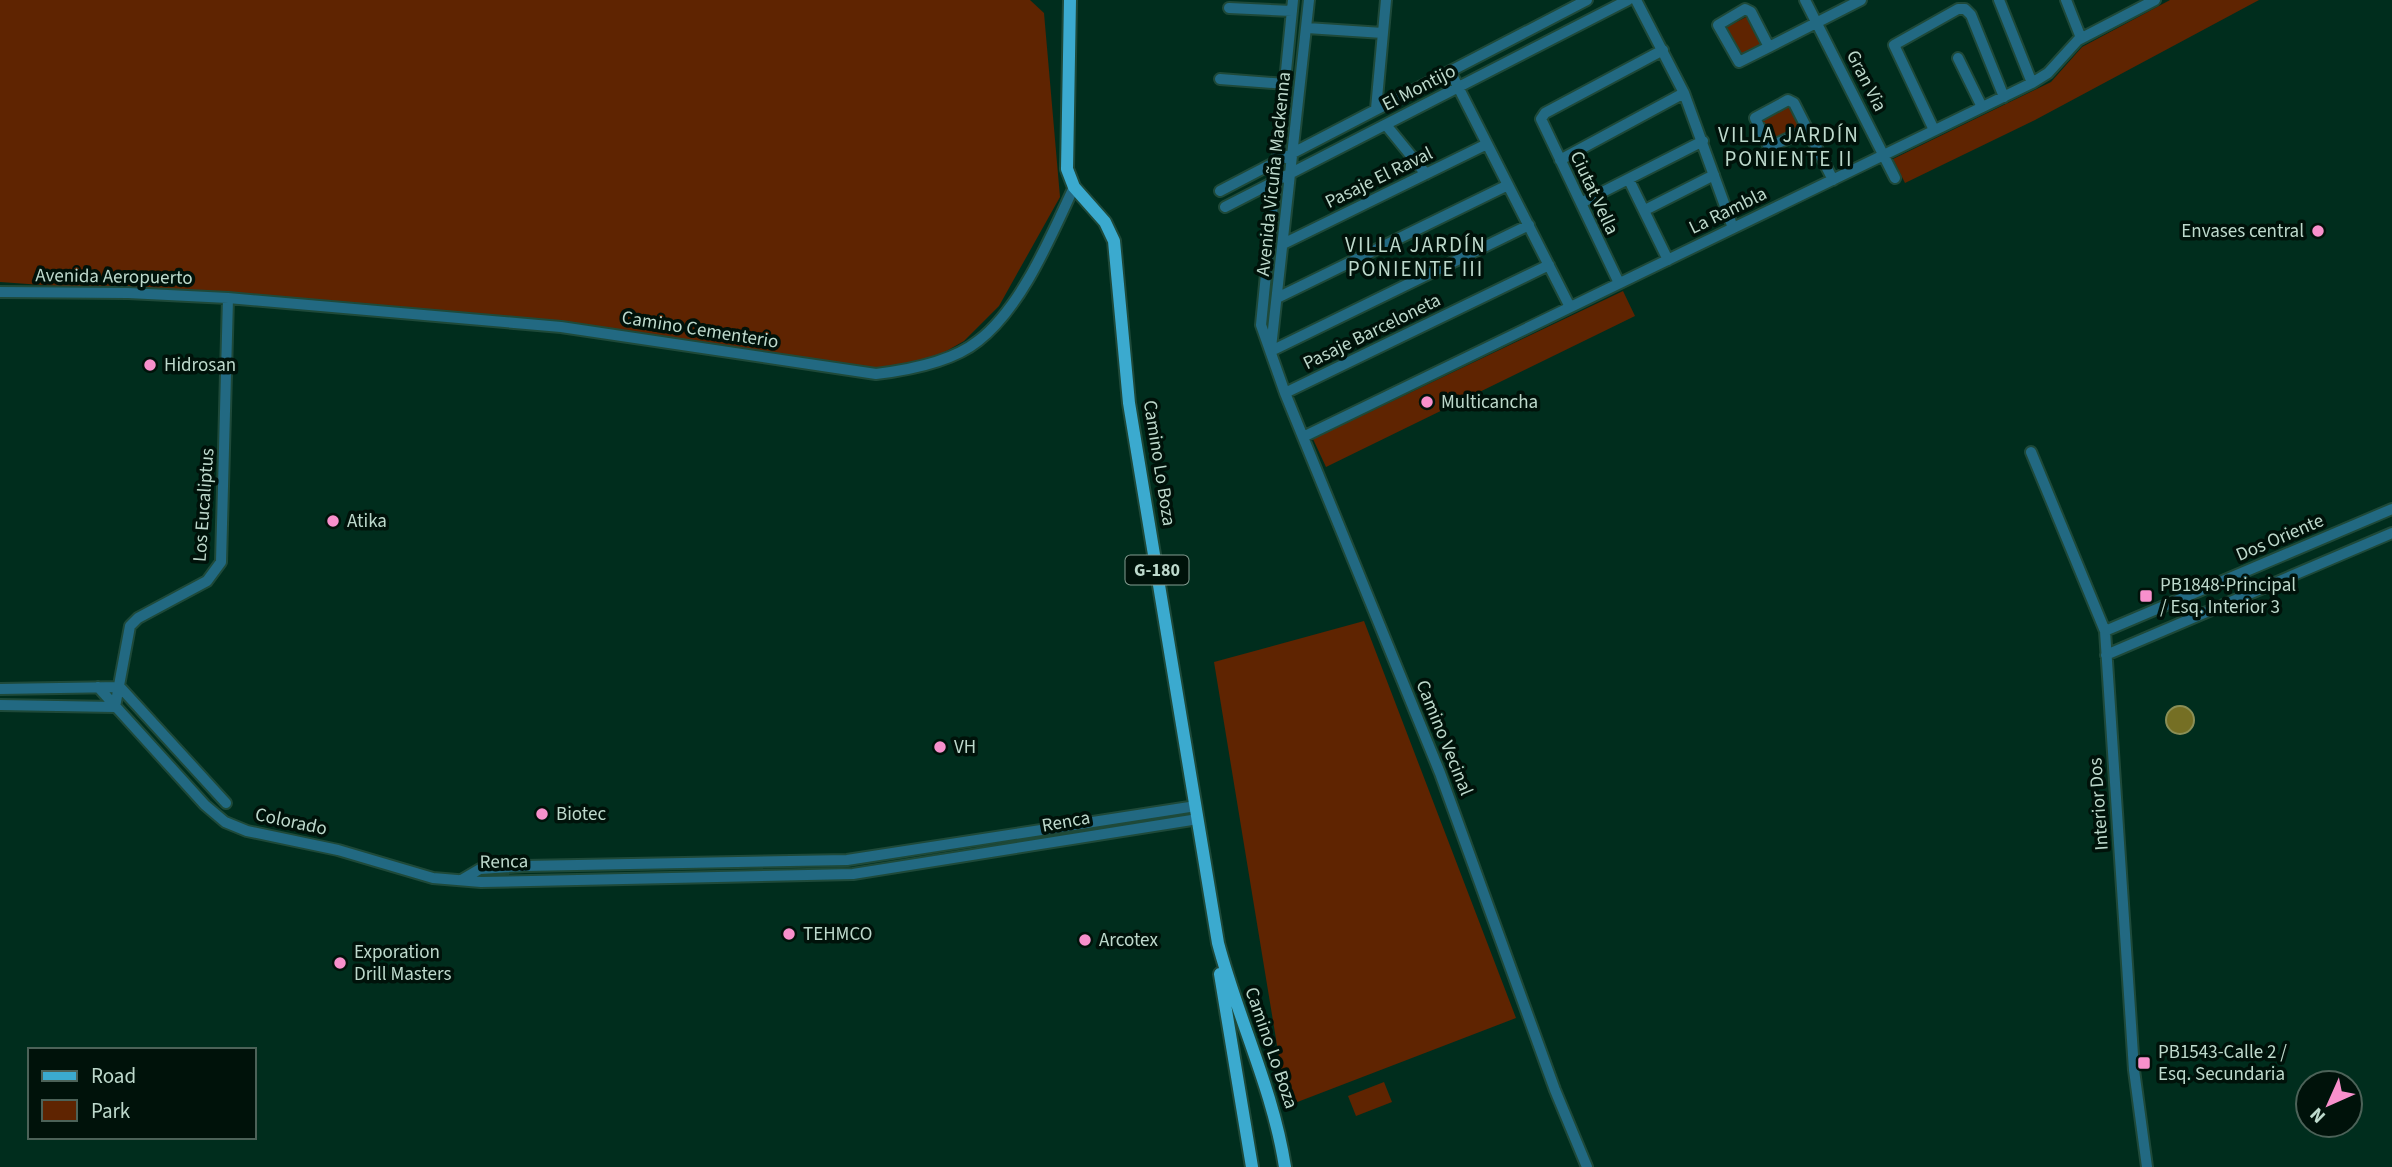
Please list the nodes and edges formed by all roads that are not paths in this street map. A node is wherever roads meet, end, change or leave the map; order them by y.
1 (1070, 0) edge
2 (1310, 0) edge
3 (1386, 0) edge
4 (1587, 0) edge
5 (1628, 0) edge
6 (1636, 0) edge
7 (1805, 0) edge
8 (1861, 0) edge
9 (1999, 0) edge
10 (2066, 0) edge
11 (2127, 0) edge
12 (2155, 0) edge
13 (1570, 4) edge
14 (1293, 6) edge
15 (1229, 8) dead end
16 (2132, 12) junction
17 (1816, 22) junction
18 (1307, 28) junction
19 (1383, 33) junction
20 (2081, 38) junction
21 (1769, 47) junction
22 (1663, 50) junction
23 (1958, 58) dead end
24 (1450, 71) junction
25 (1220, 79) dead end
26 (2032, 83) junction
27 (1285, 84) junction
28 (1458, 88) junction
29 (1684, 93) junction
30 (2004, 97) junction
31 (1982, 107) junction
32 (1376, 109) junction
33 (1386, 125) junction
34 (1807, 130) junction
35 (1934, 130) junction
36 (1703, 141) junction
37 (1487, 144) junction
38 (1295, 150) junction
39 (1883, 155) junction
40 (1560, 160) junction
41 (1277, 161) junction
42 (1292, 173) junction
43 (1426, 174) junction
44 (1714, 175) junction
45 (1895, 178) dead end
46 (1629, 180) junction
47 (1833, 180) junction
48 (1274, 182) junction
49 (1508, 185) junction
50 (1074, 187) junction
51 (1220, 191) dead end
52 (1581, 204) junction
53 (1225, 207) dead end
54 (1645, 210) junction
55 (1528, 225) junction
56 (1733, 228) junction
57 (1285, 243) junction
58 (1668, 260) junction
59 (1549, 265) junction
60 (1619, 284) junction
61 (0, 292) edge
62 (1279, 297) junction
63 (228, 298) junction
64 (1570, 307) junction
65 (1261, 325) joint
66 (1271, 351) junction
67 (1285, 393) junction
68 (1305, 436) junction
69 (2031, 452) dead end
70 (2392, 509) edge
71 (2392, 533) edge
72 (2105, 631) junction
73 (2106, 655) junction
74 (98, 687) junction
75 (120, 687) junction
76 (3, 689) edge
77 (4, 705) edge
78 (116, 707) junction
79 (226, 803) dead end
80 (1197, 812) junction
81 (1101, 820) junction
82 (1103, 834) junction
83 (937, 848) junction
84 (939, 861) junction
85 (524, 866) junction
86 (463, 878) junction
87 (524, 879) junction
88 (1218, 943) junction
89 (1252, 1167) edge
90 (1285, 1167) edge
91 (1587, 1167) edge
92 (2147, 1167) edge

1 - 50 main road, Camino Lo Boza / G-180
2 - 18 street, Avenida Vicuña Mackenna
3 - 19 street
4 - 13 street, El Montijo
5 - 28 street, El Montijo
6 - 22 street
7 - 17 street, Gran Via
8 - 17 street
9 - 26 street
10 - 20 street
11 - 16 street
12 - 16 street, La Rambla
13 - 24 street, El Montijo
14 - 15 street
14 - 27 street, Avenida Vicuña Mackenna
16 - 20 street, La Rambla
17 - 21 street
17 - 39 street, Gran Via
18 - 19 street
18 - 38 street, Avenida Vicuña Mackenna
19 - 32 street
20 - 26 street, La Rambla
21 - 21 street
22 - 29 street
22 - 40 street, Ciutat Vella
23 - 31 street
24 - 28 street
24 - 32 street, El Montijo
25 - 27 street
26 - 30 street, La Rambla
27 - 41 street, Avenida Vicuña Mackenna
28 - 33 street, El Montijo
28 - 37 street
29 - 36 street
29 - 40 street
30 - 31 street, La Rambla
30 - 35 street
31 - 35 street, La Rambla
32 - 38 street, El Montijo
33 - 42 street, El Montijo
33 - 43 street
34 - 34 street
34 - 47 street
35 - 39 street, La Rambla
36 - 44 street
36 - 46 street
37 - 43 street, Pasaje El Raval
37 - 49 street
38 - 41 street, El Montijo
38 - 42 street, Avenida Vicuña Mackenna
39 - 45 street, Gran Via
39 - 47 street, La Rambla
40 - 52 street, Ciutat Vella
41 - 48 street, Avenida Vicuña Mackenna
41 - 51 street, El Montijo
42 - 48 street, El Montijo
42 - 57 street, Avenida Vicuña Mackenna
43 - 57 street, Pasaje El Raval
44 - 54 street
44 - 56 street
46 - 52 street
46 - 54 street
47 - 56 street, La Rambla
48 - 53 street, El Montijo
48 - 65 street, Avenida Vicuña Mackenna
49 - 55 street
49 - 62 street
50 - 63 street, Camino Cementerio
50 - 80 main road, Camino Lo Boza / G-180
52 - 60 street, Ciutat Vella
54 - 58 street
55 - 59 street
55 - 66 street
56 - 58 street, La Rambla
57 - 62 street, Avenida Vicuña Mackenna
58 - 60 street, La Rambla
59 - 64 street
59 - 67 street, Pasaje Barceloneta
60 - 64 street, La Rambla
61 - 63 street, Avenida Aeropuerto
62 - 66 street, Avenida Vicuña Mackenna
63 - 75 street, Los Eucaliptus
64 - 68 street, La Rambla
65 - 66 street, Camino Vecinal
66 - 67 street, Camino Vecinal
67 - 68 street, Camino Vecinal
68 - 91 street, Camino Vecinal
69 - 72 street, Interior Dos
70 - 72 street, Dos Oriente
71 - 73 street, Dos Oriente
72 - 73 street, Interior Dos
73 - 92 street, Interior Dos
74 - 75 street
74 - 76 street
74 - 78 street, Colorado
75 - 78 street, Los Eucaliptus
75 - 79 street
76 - 77 street
77 - 78 street
78 - 86 street, Colorado
80 - 81 street, Renca
80 - 82 street, Renca
80 - 88 main road, Camino Lo Boza / G-180
81 - 82 street
81 - 83 street, Renca
82 - 84 street, Renca
83 - 84 street
83 - 85 street, Renca
84 - 87 street, Renca
85 - 86 street, Renca
85 - 87 street
86 - 87 street, Renca
88 - 89 main road, Camino Lo Boza / G-180
88 - 90 main road, Camino Lo Boza / G-180

